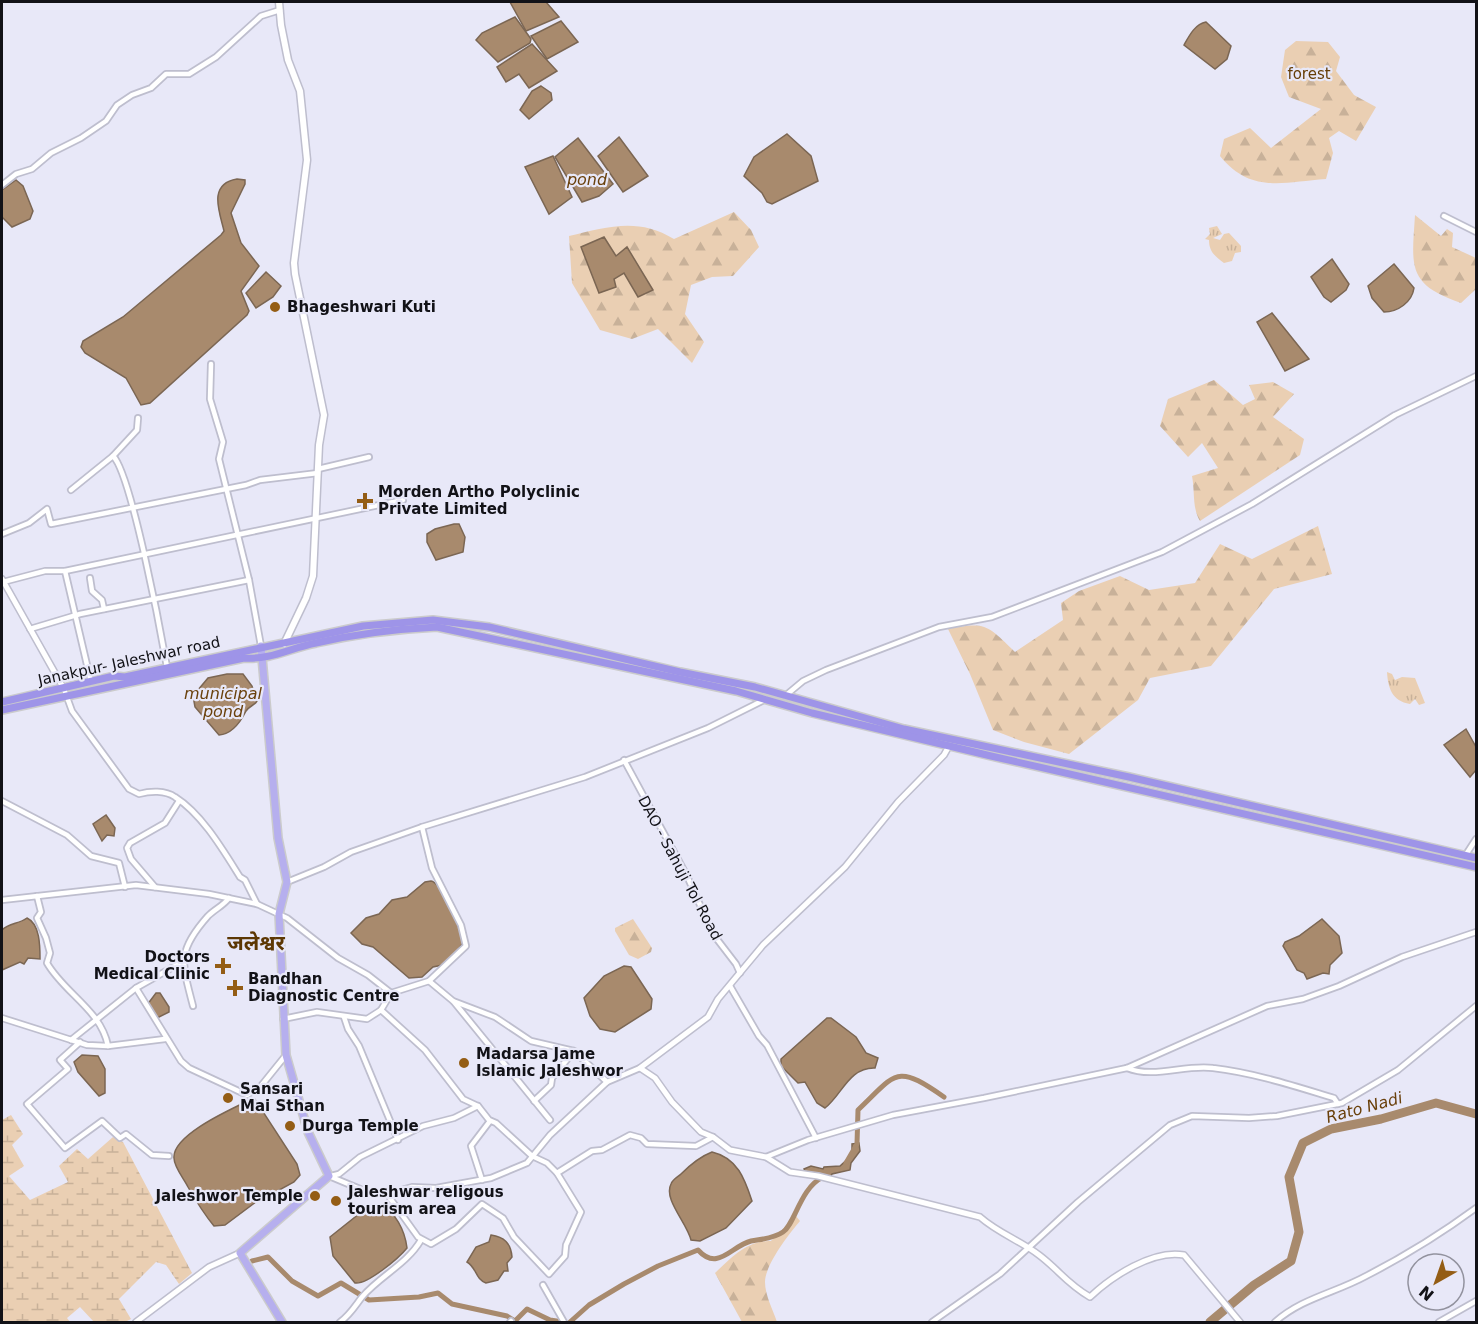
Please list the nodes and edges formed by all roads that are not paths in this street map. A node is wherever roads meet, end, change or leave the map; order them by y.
1 (279, 2) edge
2 (280, 10) junction
3 (2, 185) edge
4 (1444, 216) dead end
5 (1476, 232) edge
6 (212, 364) dead end
7 (1476, 376) edge
8 (138, 417) dead end
9 (113, 456) junction
10 (369, 457) dead end
11 (318, 471) junction
12 (228, 489) junction
13 (71, 490) dead end
14 (403, 500) dead end
15 (134, 506) junction
16 (315, 517) junction
17 (2, 534) edge
18 (239, 536) junction
19 (143, 555) junction
20 (65, 571) junction
21 (90, 578) dead end
22 (2, 580) edge
23 (249, 580) junction
24 (153, 601) junction
25 (104, 609) junction
26 (76, 616) junction
27 (30, 629) junction
28 (284, 644) junction
29 (261, 646) junction
30 (262, 659) junction
31 (167, 667) junction
32 (91, 682) junction
33 (755, 687) junction
34 (768, 691) junction
35 (65, 692) junction
36 (785, 696) junction
37 (754, 700) junction
38 (765, 700) junction
39 (2, 702) edge
40 (2, 710) edge
41 (949, 746) junction
42 (991, 752) junction
43 (624, 760) junction
44 (2, 801) edge
45 (179, 801) junction
46 (422, 827) junction
47 (1476, 839) edge
48 (1465, 856) junction
49 (1476, 858) edge
50 (1476, 867) edge
51 (287, 882) junction
52 (125, 887) junction
53 (155, 887) junction
54 (37, 896) junction
55 (229, 898) junction
56 (2, 900) edge
57 (257, 904) junction
58 (279, 915) junction
59 (1476, 932) edge
60 (182, 962) junction
61 (740, 973) junction
62 (429, 981) junction
63 (730, 986) junction
64 (136, 988) junction
65 (391, 993) junction
66 (453, 1001) junction
67 (193, 1006) dead end
68 (1476, 1006) edge
69 (381, 1010) junction
70 (344, 1017) junction
71 (2, 1018) edge
72 (95, 1019) junction
73 (283, 1019) junction
74 (165, 1039) junction
75 (71, 1040) junction
76 (80, 1042) junction
77 (108, 1046) junction
78 (574, 1051) junction
79 (286, 1055) junction
80 (640, 1068) junction
81 (1127, 1068) junction
82 (607, 1082) junction
83 (534, 1101) junction
84 (1338, 1104) junction
85 (478, 1106) junction
86 (550, 1120) dead end
87 (490, 1121) junction
88 (713, 1137) junction
89 (816, 1138) junction
90 (398, 1140) junction
91 (169, 1156) dead end
92 (532, 1156) junction
93 (766, 1157) junction
94 (557, 1173) junction
95 (329, 1176) junction
96 (482, 1179) junction
97 (387, 1194) junction
98 (1476, 1208) edge
99 (421, 1240) junction
100 (1029, 1249) junction
101 (240, 1253) junction
102 (543, 1285) dead end
103 (1476, 1301) edge
104 (136, 1323) edge
105 (282, 1323) edge
106 (340, 1323) edge
107 (564, 1323) edge
108 (932, 1323) edge
109 (1240, 1323) edge
110 (1275, 1323) edge
111 (1439, 1323) edge

1 - 2 main road
2 - 3 street
2 - 11 main road
4 - 5 street
6 - 12 street
7 - 36 street
8 - 9 street
9 - 13 street
9 - 15 street
10 - 11 street
11 - 12 street
11 - 16 main road
12 - 15 street
12 - 18 street
14 - 16 street
15 - 17 street
15 - 19 street
16 - 18 street
16 - 28 main road
18 - 19 street
18 - 23 street
19 - 20 street
19 - 24 street
20 - 22 street
20 - 26 street
21 - 25 street
22 - 27 street
23 - 24 street
23 - 29 street
24 - 25 street
24 - 31 street
25 - 26 street
26 - 27 street
26 - 32 street
27 - 35 street
28 - 29 highway, Janakpur- Jaleshwar road
28 - 33 highway, Janakpur- Jaleshwar road
29 - 30 main road
29 - 31 highway, Janakpur- Jaleshwar road
30 - 35 highway
30 - 37 highway
30 - 51 main road
31 - 32 highway, Janakpur- Jaleshwar road
32 - 35 highway, Janakpur- Jaleshwar road
33 - 34 highway, Janakpur- Jaleshwar road
33 - 37 street
34 - 36 highway, Janakpur- Jaleshwar road
34 - 38 street
35 - 39 highway, Janakpur- Jaleshwar road
35 - 40 highway
35 - 45 street
36 - 42 highway, Janakpur- Jaleshwar road
37 - 38 highway
37 - 43 street
38 - 41 highway
41 - 42 highway
41 - 61 street
42 - 48 highway
42 - 50 highway
43 - 46 street
43 - 61 street, DAO - Sahuji Tol Road
44 - 52 street
45 - 53 street
45 - 57 street
46 - 51 street
46 - 62 street
47 - 48 street
48 - 49 highway
51 - 58 main road
52 - 53 street
52 - 54 street
53 - 55 street
54 - 56 street
54 - 72 street
55 - 57 street
55 - 60 street
57 - 58 street
58 - 65 street
58 - 73 main road
59 - 81 street
60 - 64 street
60 - 67 street
61 - 63 street
62 - 65 street
62 - 66 street
63 - 80 street
63 - 89 street
64 - 72 street
64 - 74 street
65 - 69 street
66 - 78 street
66 - 83 street
68 - 84 street
69 - 70 street
69 - 85 street
70 - 73 street
70 - 90 street
71 - 75 street
72 - 75 street
72 - 77 street
73 - 79 main road
74 - 77 street
74 - 79 street
75 - 76 street
76 - 77 street
76 - 91 street
78 - 82 street
78 - 83 street
79 - 95 main road
80 - 82 street
80 - 88 street
81 - 84 street
81 - 89 street
82 - 92 street
83 - 86 street
84 - 100 street
85 - 87 street
85 - 90 street
87 - 92 street
87 - 96 street
88 - 93 street
88 - 94 street
89 - 93 street
90 - 95 street
92 - 94 street
92 - 96 street
93 - 100 street
94 - 99 street
95 - 97 street
95 - 101 main road
96 - 97 street
97 - 99 street
98 - 110 street
99 - 106 street
100 - 108 street
100 - 109 street
101 - 104 street
101 - 105 main road
102 - 107 street
103 - 111 street

